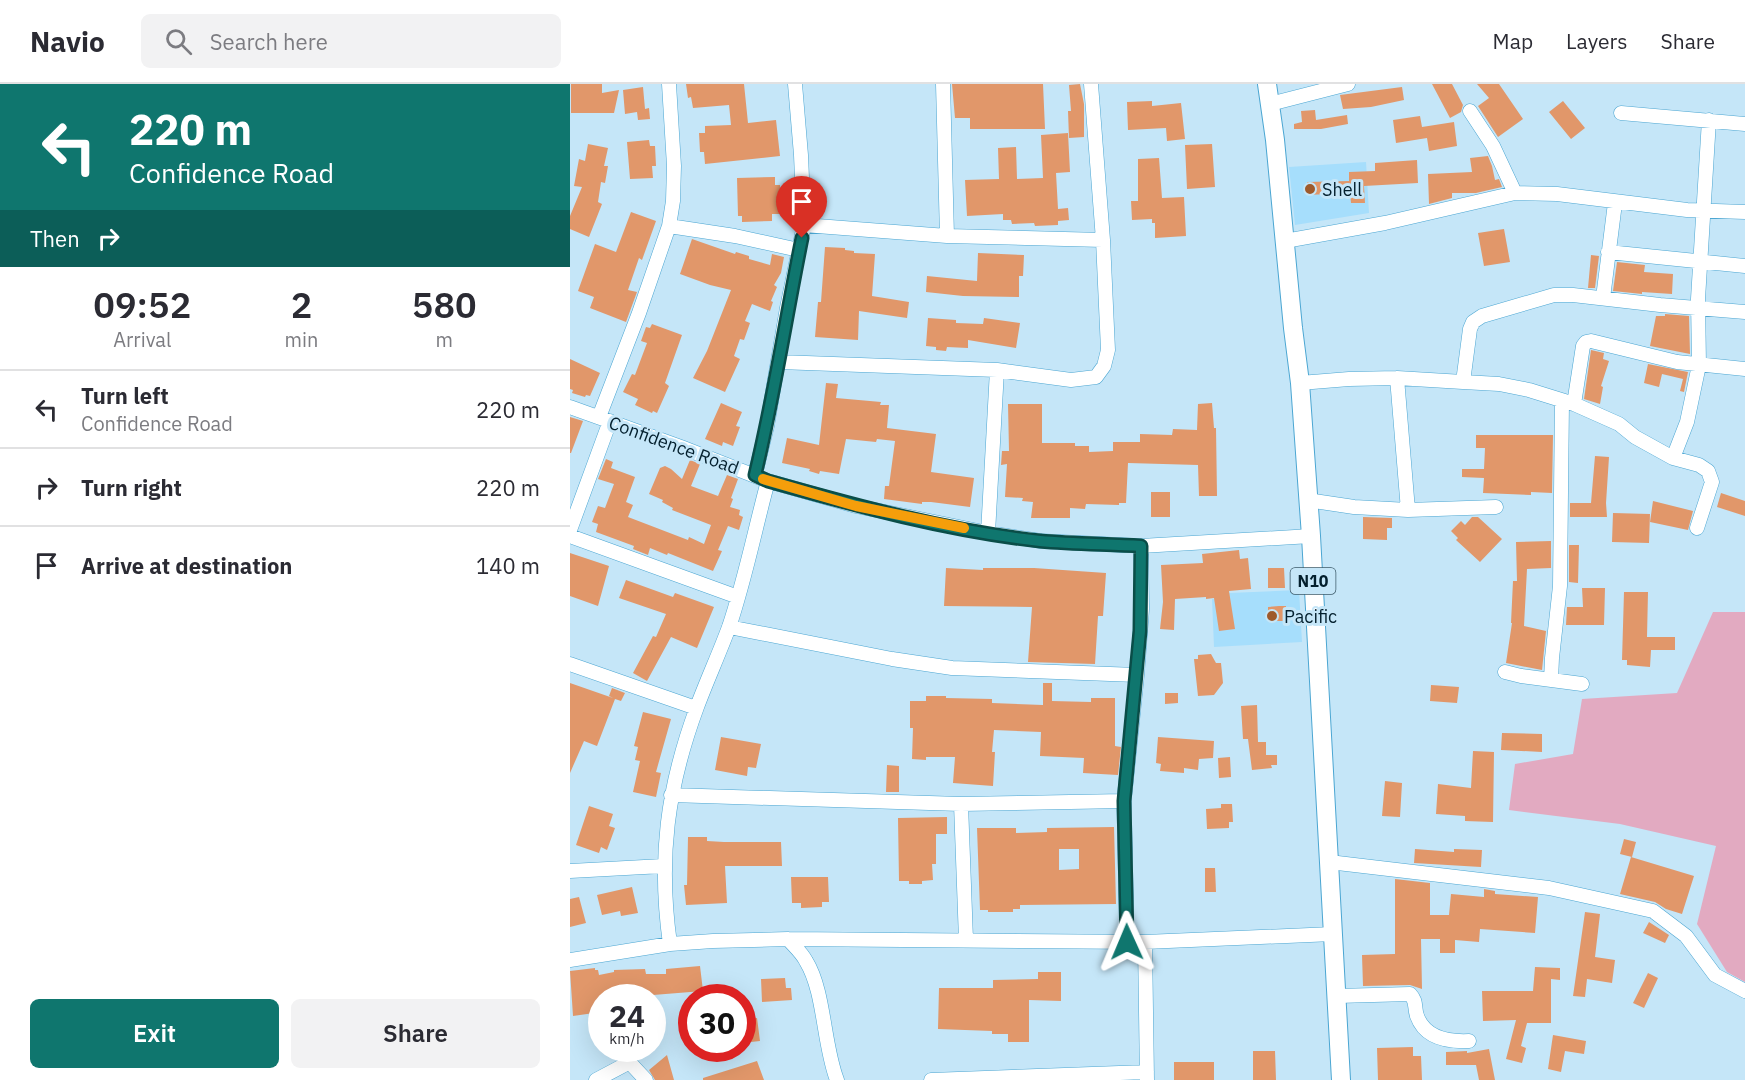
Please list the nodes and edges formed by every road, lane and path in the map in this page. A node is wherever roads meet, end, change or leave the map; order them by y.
1 (669, 84) edge
2 (795, 84) edge
3 (943, 84) edge
4 (1091, 84) edge
5 (1267, 84) edge
6 (1348, 84) edge
7 (1270, 104) junction
8 (1470, 111) dead end
9 (1621, 113) dead end
10 (1709, 120) junction
11 (1745, 124) edge
12 (1515, 194) junction
13 (1615, 202) junction
14 (1704, 211) junction
15 (1745, 212) edge
16 (669, 225) junction
17 (804, 225) junction
18 (947, 236) junction
19 (1103, 240) junction
20 (1286, 241) junction
21 (799, 250) junction
22 (1608, 252) junction
23 (1700, 262) junction
24 (1745, 266) edge
25 (1603, 298) junction
26 (1699, 309) junction
27 (1745, 312) edge
28 (779, 362) junction
29 (1699, 365) junction
30 (1745, 369) edge
31 (997, 370) junction
32 (1397, 378) junction
33 (1463, 381) junction
34 (1300, 383) junction
35 (1568, 402) junction
36 (570, 407) edge
37 (604, 419) junction
38 (1673, 458) junction
39 (761, 478) junction
40 (1307, 500) junction
41 (1496, 507) dead end
42 (1408, 510) junction
43 (1697, 528) dead end
44 (570, 530) edge
45 (988, 533) junction
46 (570, 536) edge
47 (1311, 536) junction
48 (1141, 546) junction
49 (738, 597) junction
50 (729, 627) junction
51 (570, 664) edge
52 (1505, 672) dead end
53 (1137, 675) junction
54 (1551, 680) junction
55 (1582, 684) dead end
56 (696, 708) junction
57 (671, 795) junction
58 (1124, 801) junction
59 (961, 804) junction
60 (1329, 862) junction
61 (663, 866) junction
62 (570, 872) edge
63 (1333, 934) junction
64 (788, 939) junction
65 (966, 940) junction
66 (1127, 942) junction
67 (1145, 942) junction
68 (670, 944) junction
69 (570, 960) edge
70 (1745, 991) edge
71 (1337, 996) junction
72 (1469, 1041) dead end
73 (1147, 1076) edge
74 (1027, 1078) edge
75 (596, 1080) edge
76 (646, 1080) edge
77 (837, 1080) edge
78 (931, 1080) edge
79 (1341, 1080) edge

1 - 16 street
2 - 17 street
3 - 18 street
4 - 19 street
5 - 7 main road, N10
6 - 7 street
7 - 20 main road, N10
8 - 12 street
9 - 10 street
10 - 11 street
10 - 14 street
12 - 13 street
12 - 20 street
13 - 14 street
13 - 22 street
14 - 15 street
14 - 23 street
16 - 21 street
16 - 37 street
17 - 18 street
17 - 21 street
18 - 19 street
19 - 31 street
20 - 34 main road, N10
21 - 28 street
22 - 23 street
22 - 25 street
23 - 24 street
23 - 26 street
25 - 26 street
25 - 33 street
26 - 27 street
26 - 29 street
28 - 31 street
28 - 39 street
29 - 30 street
29 - 35 street
29 - 38 street
31 - 45 street
32 - 33 street
32 - 34 street
32 - 42 street
33 - 35 street
34 - 40 main road, N10
35 - 38 street
35 - 54 street
36 - 37 street, Confidence Road
37 - 39 street, Confidence Road
37 - 44 street
38 - 43 street
39 - 45 street, Confidence Road
39 - 49 street
40 - 42 street
40 - 47 main road, N10
41 - 42 street
45 - 48 street, Confidence Road
46 - 49 street
47 - 48 street, Confidence Road
47 - 60 main road, N10
48 - 53 street
49 - 50 street
50 - 53 street
50 - 56 street
51 - 56 street
52 - 54 street
53 - 58 street
54 - 55 street
56 - 57 street
57 - 59 street
57 - 61 street
58 - 59 street
58 - 66 street
59 - 65 street
60 - 63 main road, N10
60 - 70 street
61 - 62 street
61 - 68 street
63 - 67 street
63 - 71 main road, N10
64 - 65 street
64 - 68 street
64 - 77 street
65 - 66 street
66 - 67 street
67 - 73 street
68 - 69 street
71 - 72 street
71 - 79 main road, N10
73 - 74 street
74 - 78 street
75 - 76 street

